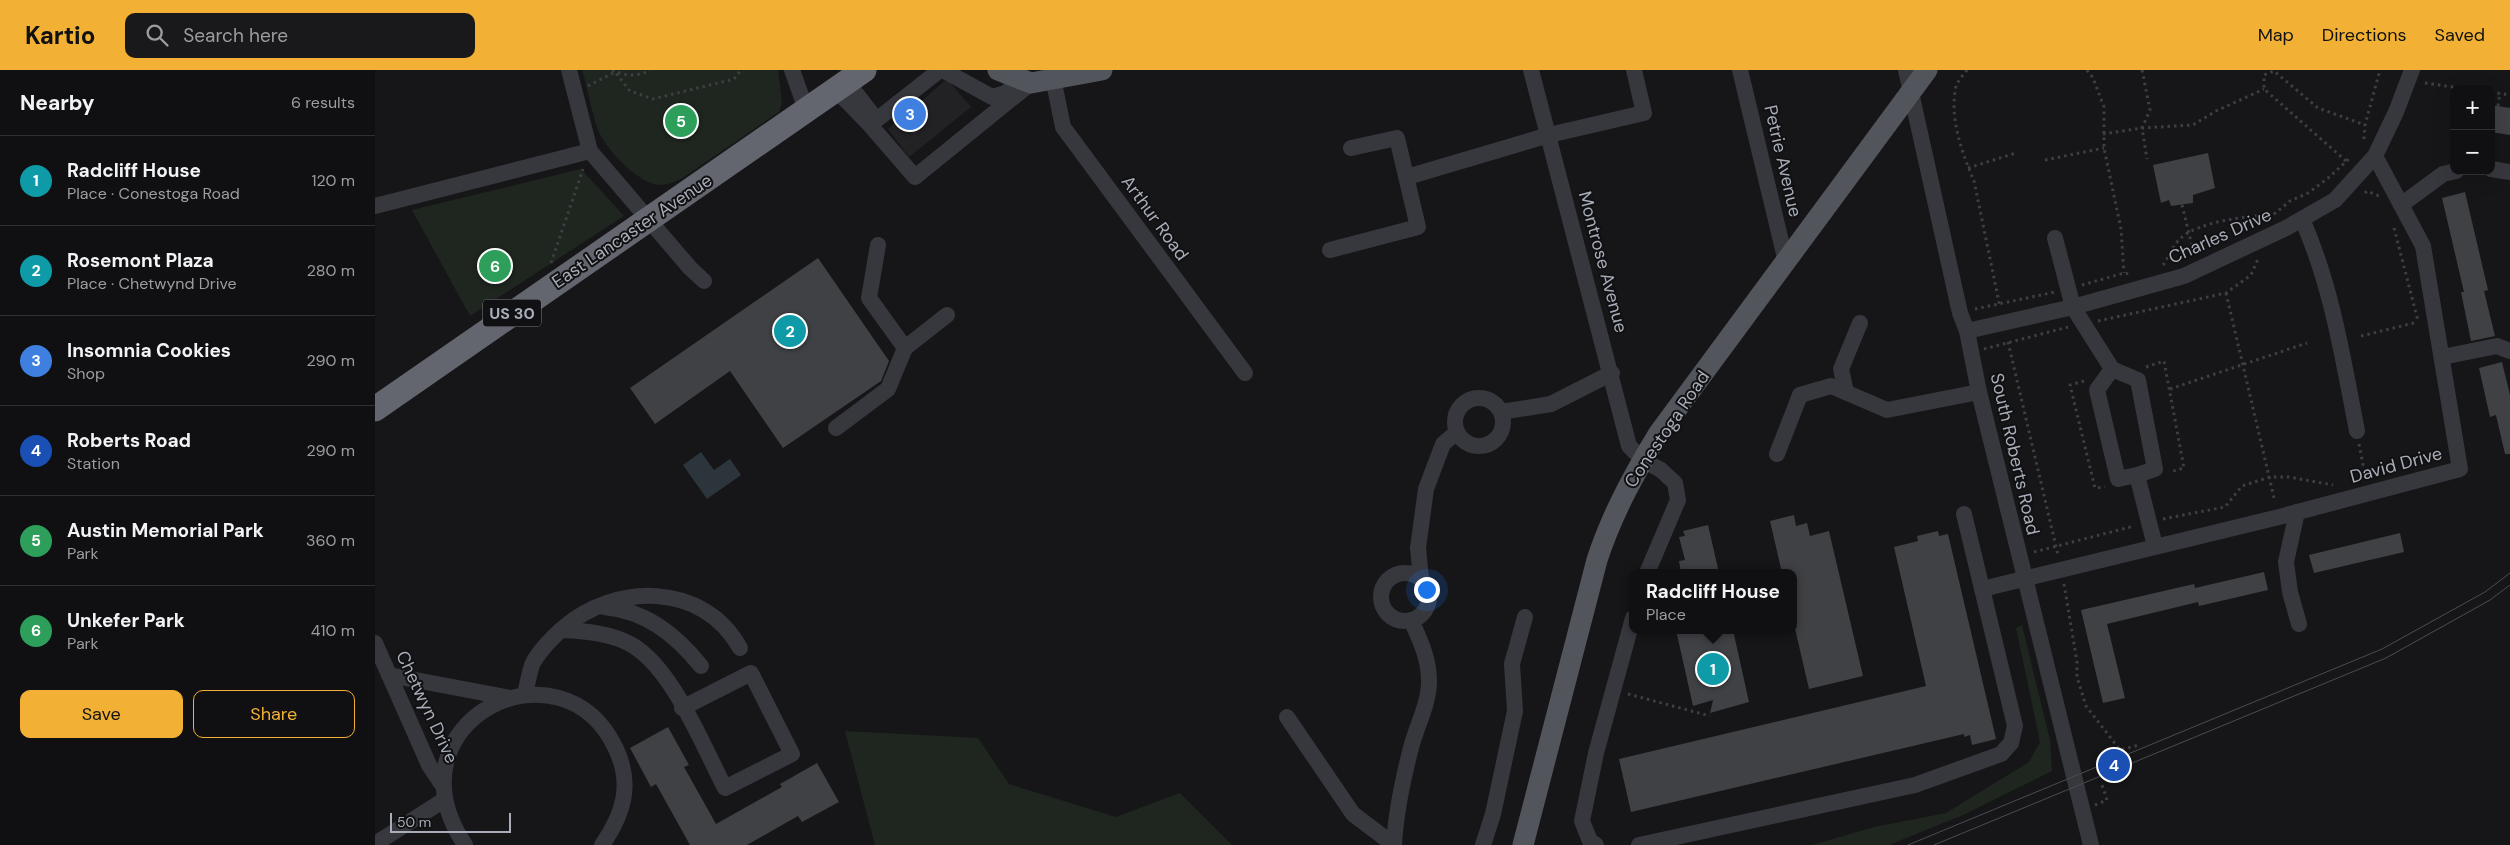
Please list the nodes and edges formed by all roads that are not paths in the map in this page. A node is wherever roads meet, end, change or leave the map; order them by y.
1 (569, 70) edge
2 (792, 70) edge
3 (941, 70) edge
4 (998, 70) edge
5 (1102, 70) edge
6 (1531, 70) edge
7 (1634, 70) edge
8 (1741, 70) edge
9 (1906, 70) edge
10 (1927, 70) edge
11 (2412, 70) edge
12 (1036, 78) edge
13 (849, 81) edge
14 (1911, 92) junction
15 (807, 112) junction
16 (873, 122) junction
17 (1549, 135) junction
18 (1351, 148) dead end
19 (590, 151) junction
20 (2375, 156) junction
21 (2495, 170) edge
22 (2450, 172) edge
23 (2510, 172) edge
24 (1407, 177) junction
25 (2401, 204) junction
26 (375, 206) edge
27 (649, 218) junction
28 (2301, 219) junction
29 (2055, 238) dead end
30 (878, 245) dead end
31 (1330, 250) dead end
32 (1786, 262) junction
33 (705, 281) dead end
34 (2073, 307) junction
35 (947, 315) dead end
36 (1860, 323) dead end
37 (1967, 331) junction
38 (905, 348) junction
39 (2510, 351) edge
40 (2442, 357) junction
41 (2112, 369) junction
42 (1245, 372) dead end
43 (1611, 373) junction
44 (1839, 389) junction
45 (1979, 392) junction
46 (375, 409) edge
47 (1501, 412) junction
48 (836, 428) dead end
49 (2357, 431) road end
50 (1457, 432) junction
51 (1777, 454) dead end
52 (1643, 460) junction
53 (2137, 475) junction
54 (2297, 512) junction
55 (1963, 514) dead end
56 (2155, 546) junction
57 (1649, 569) edge
58 (1421, 579) junction
59 (2024, 579) junction
60 (1982, 589) junction
61 (599, 606) junction
62 (1525, 617) dead end
63 (1411, 620) junction
64 (2299, 624) dead end
65 (561, 630) junction
66 (1629, 633) edge
67 (375, 643) edge
68 (740, 648) dead end
69 (701, 666) dead end
70 (389, 675) junction
71 (517, 696) junction
72 (682, 708) junction
73 (1287, 717) dead end
74 (444, 793) junction
75 (381, 843) edge
76 (465, 845) edge
77 (602, 845) edge
78 (1483, 845) edge
79 (1523, 845) edge
80 (1596, 845) edge
81 (1639, 845) edge
82 (2091, 845) edge

1 - 19 street
2 - 15 street
3 - 12 street
3 - 16 street
4 - 12 main road
5 - 12 main road
6 - 17 street, Montrose Avenue
7 - 17 street
8 - 32 street, Petrie Avenue
9 - 14 street, South Roberts Road
10 - 14 main road, Conestoga Road
11 - 20 street, Charles Drive
12 - 16 street
12 - 42 street, Arthur Road
13 - 15 highway, East Lancaster Avenue / US 30
13 - 16 street
14 - 32 main road, Conestoga Road
14 - 37 street, South Roberts Road
15 - 27 highway, East Lancaster Avenue / US 30
17 - 24 street
17 - 43 street, Montrose Avenue
18 - 24 street
19 - 26 street
19 - 27 street
20 - 25 street, David Drive
20 - 28 street, Charles Drive
21 - 23 street
22 - 25 street
24 - 31 street
25 - 40 street, David Drive
27 - 33 street
27 - 46 highway, East Lancaster Avenue / US 30
28 - 34 street, Charles Drive
28 - 49 street
29 - 34 street
30 - 38 street
32 - 52 main road, Conestoga Road
34 - 37 street, Charles Drive
34 - 41 street
35 - 38 street
36 - 44 street
37 - 45 street, South Roberts Road
38 - 48 street
39 - 40 street
40 - 54 street, David Drive
41 - 53 street
41 - 53 street
43 - 47 street
43 - 52 street, Montrose Avenue
44 - 45 street
44 - 51 street
45 - 59 street, South Roberts Road
47 - 50 street
47 - 50 street
50 - 58 street
52 - 57 street, Montrose Avenue
52 - 79 main road, Conestoga Road
53 - 56 street
54 - 56 street, David Drive
54 - 64 street
55 - 60 street
56 - 59 street, David Drive
58 - 63 street
58 - 63 street
59 - 60 street, David Drive
59 - 82 street, South Roberts Road
60 - 81 street
61 - 65 street
61 - 68 street
61 - 69 street
62 - 78 street
63 - 73 street
65 - 71 street
65 - 72 street
66 - 80 street
67 - 70 street, Chetwyn Drive
70 - 71 street
70 - 74 street, Chetwyn Drive
71 - 74 street
71 - 77 street
72 - 72 street
74 - 75 street
74 - 76 street

